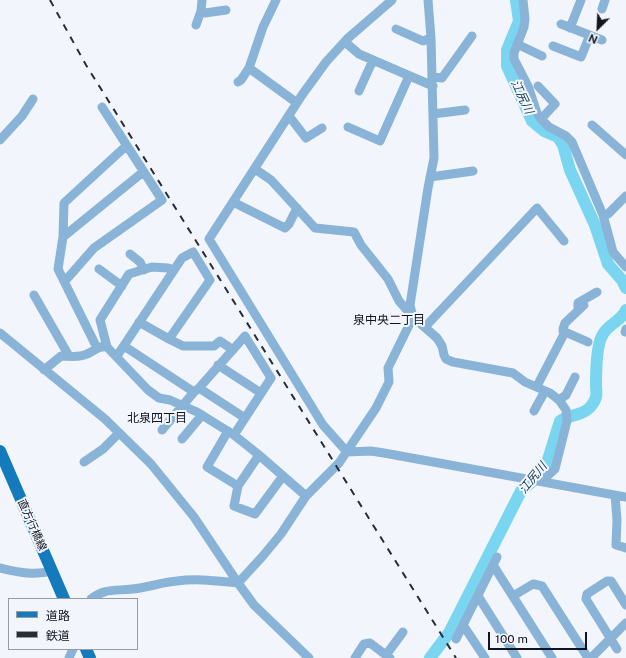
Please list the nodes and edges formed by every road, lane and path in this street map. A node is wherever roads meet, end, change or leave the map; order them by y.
1 (202, 0) edge
2 (276, 0) edge
3 (392, 0) edge
4 (428, 0) edge
5 (523, 0) edge
6 (581, 0) edge
7 (226, 10) dead end
8 (202, 11) junction
9 (196, 25) dead end
10 (396, 29) dead end
11 (590, 35) junction
12 (472, 36) dead end
13 (431, 38) junction
14 (602, 40) dead end
15 (345, 42) junction
16 (517, 44) junction
17 (553, 46) dead end
18 (542, 56) dead end
19 (372, 60) junction
20 (249, 68) junction
21 (409, 76) junction
22 (238, 82) dead end
23 (433, 82) junction
24 (538, 86) dead end
25 (359, 91) dead end
26 (33, 99) dead end
27 (297, 103) junction
28 (102, 107) dead end
29 (465, 110) dead end
30 (433, 114) junction
31 (289, 116) junction
32 (541, 119) junction
33 (592, 125) dead end
34 (348, 127) dead end
35 (322, 128) dead end
36 (0, 140) edge
37 (126, 146) junction
38 (626, 155) edge
39 (255, 169) junction
40 (473, 171) dead end
41 (143, 172) junction
42 (430, 177) junction
43 (626, 196) edge
44 (234, 202) junction
45 (297, 208) junction
46 (603, 215) junction
47 (62, 237) junction
48 (564, 241) dead end
49 (130, 254) dead end
50 (626, 267) edge
51 (100, 269) dead end
52 (144, 270) junction
53 (174, 270) junction
54 (65, 281) junction
55 (122, 286) junction
56 (597, 292) dead end
57 (34, 295) dead end
58 (413, 317) junction
59 (140, 322) junction
60 (425, 327) junction
61 (563, 331) junction
62 (0, 333) edge
63 (169, 339) junction
64 (588, 342) dead end
65 (124, 346) junction
66 (107, 347) junction
67 (97, 348) junction
68 (233, 350) junction
69 (69, 356) junction
70 (116, 356) junction
71 (218, 365) junction
72 (44, 370) junction
73 (575, 377) dead end
74 (541, 389) junction
75 (196, 390) junction
76 (262, 392) junction
77 (558, 400) junction
78 (183, 406) junction
79 (534, 411) dead end
80 (202, 416) junction
81 (245, 418) junction
82 (162, 430) dead end
83 (119, 432) junction
84 (231, 433) junction
85 (182, 439) dead end
86 (0, 451) edge
87 (347, 452) junction
88 (259, 455) junction
89 (84, 462) dead end
90 (283, 476) junction
91 (542, 481) junction
92 (238, 486) junction
93 (615, 495) junction
94 (306, 496) junction
95 (626, 497) edge
96 (626, 548) edge
97 (0, 568) edge
98 (52, 571) junction
99 (238, 583) junction
100 (478, 596) junction
101 (513, 596) junction
102 (64, 598) edge
103 (92, 598) edge
104 (626, 605) edge
105 (626, 623) edge
106 (463, 624) junction
107 (403, 632) dead end
108 (456, 639) dead end
109 (611, 639) junction
110 (617, 648) dead end
111 (388, 657) edge
112 (309, 658) edge
113 (355, 658) edge
114 (485, 658) edge
115 (517, 658) edge
116 (552, 658) edge
117 (589, 658) edge

1 - 8 street
2 - 20 street
3 - 15 street
4 - 13 street
5 - 16 street
6 - 11 street
7 - 8 street
8 - 9 street
10 - 13 street
11 - 14 street
11 - 17 street
12 - 23 street
13 - 23 street
15 - 19 street
15 - 27 street
16 - 18 street
16 - 32 street
19 - 21 street
19 - 25 street
20 - 22 street
20 - 27 street
21 - 23 street
21 - 34 street
23 - 30 street
24 - 32 street
26 - 36 street
27 - 31 street
28 - 37 street
29 - 30 street
30 - 42 street
31 - 35 street
31 - 39 street
32 - 46 street
33 - 38 street
37 - 41 street
37 - 47 street
39 - 44 street
39 - 45 street
40 - 42 street
41 - 47 street
41 - 54 street
42 - 58 street
43 - 46 street
44 - 45 street
44 - 87 street
45 - 58 street
46 - 50 street
47 - 54 street
48 - 60 street
49 - 52 street
51 - 55 street
52 - 53 street
52 - 55 street
53 - 59 street
53 - 63 street
54 - 67 street
55 - 66 street
56 - 61 street
57 - 69 street
58 - 60 street
58 - 87 street
59 - 63 street
59 - 65 street
60 - 74 street
61 - 64 street
61 - 74 street
62 - 72 street
63 - 68 street
65 - 70 street
65 - 75 street
66 - 67 street
66 - 70 street
67 - 69 street
68 - 71 street
68 - 76 street
69 - 72 street
70 - 78 street
71 - 75 street
71 - 76 street
72 - 83 street
73 - 77 street
74 - 77 street
74 - 79 street
75 - 78 street
75 - 81 street
76 - 81 street
77 - 91 street
78 - 80 street
78 - 82 street
80 - 84 street
80 - 85 street
81 - 84 street
83 - 89 street
83 - 99 street
84 - 88 street
84 - 92 street
86 - 98 main road, 直方行橋線
87 - 91 street
87 - 94 street
88 - 90 street
88 - 92 street
90 - 92 street
90 - 94 street
91 - 93 street
93 - 95 street
93 - 96 street
94 - 99 street
97 - 98 street
98 - 102 main road, 直方行橋線
99 - 103 street
99 - 112 street
100 - 101 street
100 - 106 street
100 - 115 street
101 - 116 street
101 - 117 street
104 - 109 street
105 - 109 street
106 - 108 street
106 - 114 street
107 - 111 street
109 - 110 street
109 - 117 street
111 - 113 street

